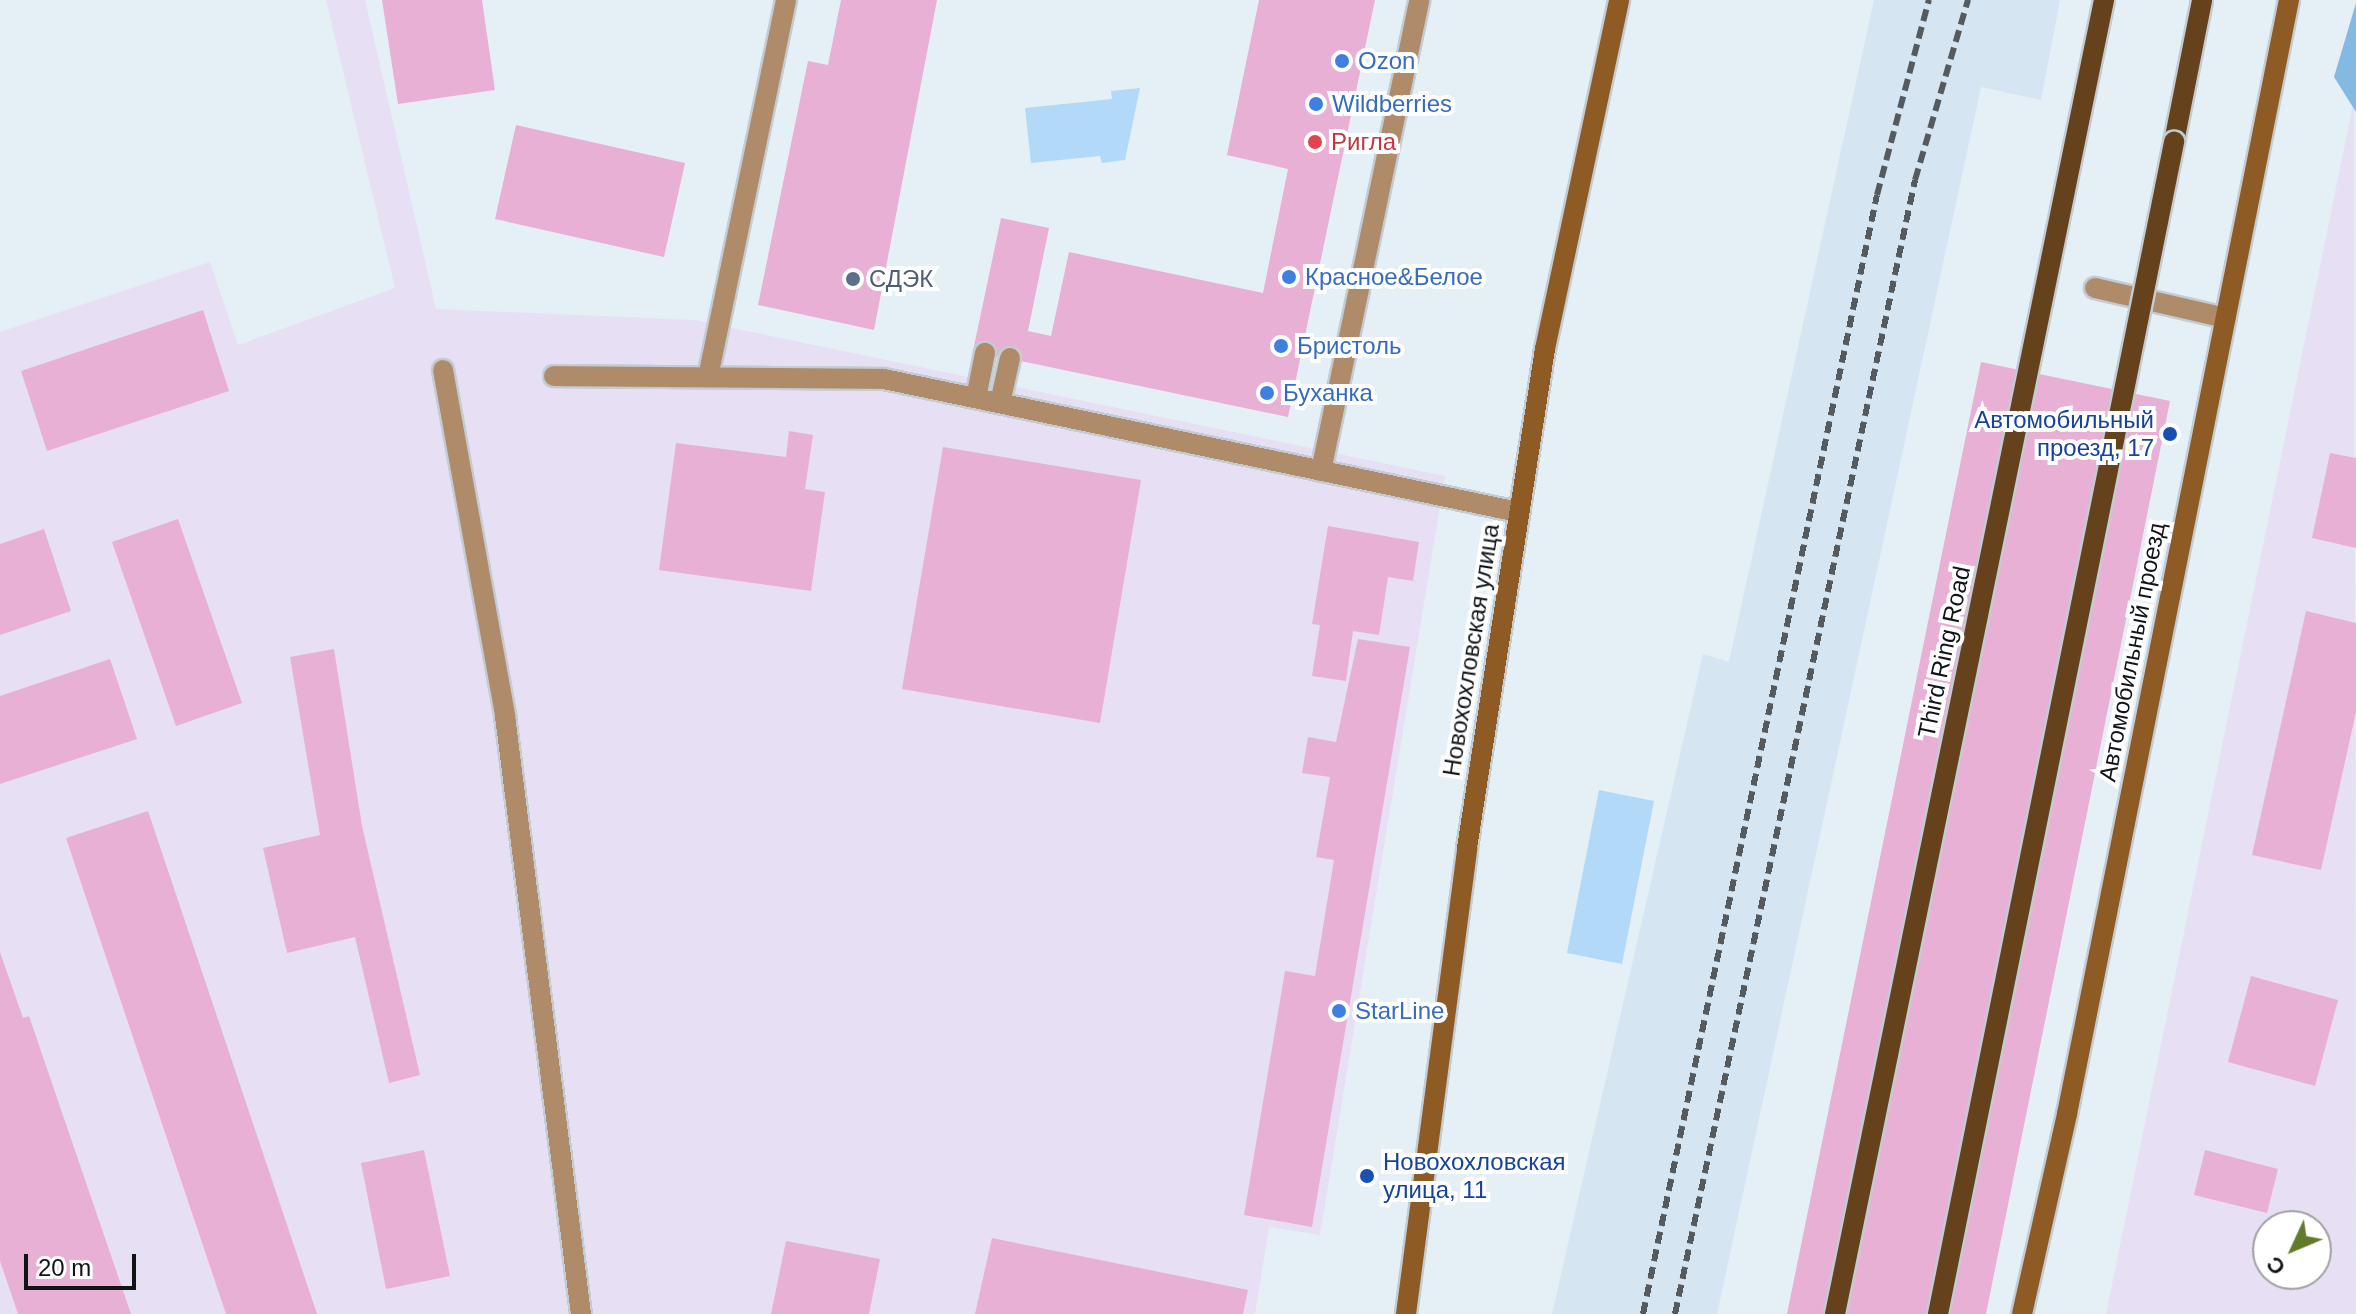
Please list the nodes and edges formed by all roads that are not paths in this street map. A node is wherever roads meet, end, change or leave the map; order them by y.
1 (786, 0) edge
2 (1419, 0) edge
3 (1619, 0) edge
4 (2104, 0) edge
5 (2202, 0) edge
6 (2289, 0) edge
7 (2095, 288) dead end
8 (2226, 318) junction
9 (985, 353) dead end
10 (1010, 358) dead end
11 (443, 370) dead end
12 (554, 376) dead end
13 (708, 377) junction
14 (976, 398) junction
15 (1000, 403) junction
16 (1321, 471) junction
17 (1518, 512) junction
18 (581, 1314) edge
19 (1406, 1314) edge
20 (1835, 1314) edge
21 (1938, 1314) edge
22 (2022, 1314) edge

1 - 13 lane
2 - 16 lane
3 - 17 street, Новохохловская улица
4 - 20 main road, Third Ring Road
5 - 21 main road, bridge
6 - 8 street, Автомобильный проезд
7 - 8 lane
8 - 22 street, Автомобильный проезд
9 - 14 lane
10 - 15 lane
11 - 18 lane
12 - 13 lane
13 - 14 lane
14 - 15 lane
15 - 16 lane
16 - 17 lane
17 - 19 street, Новохохловская улица

